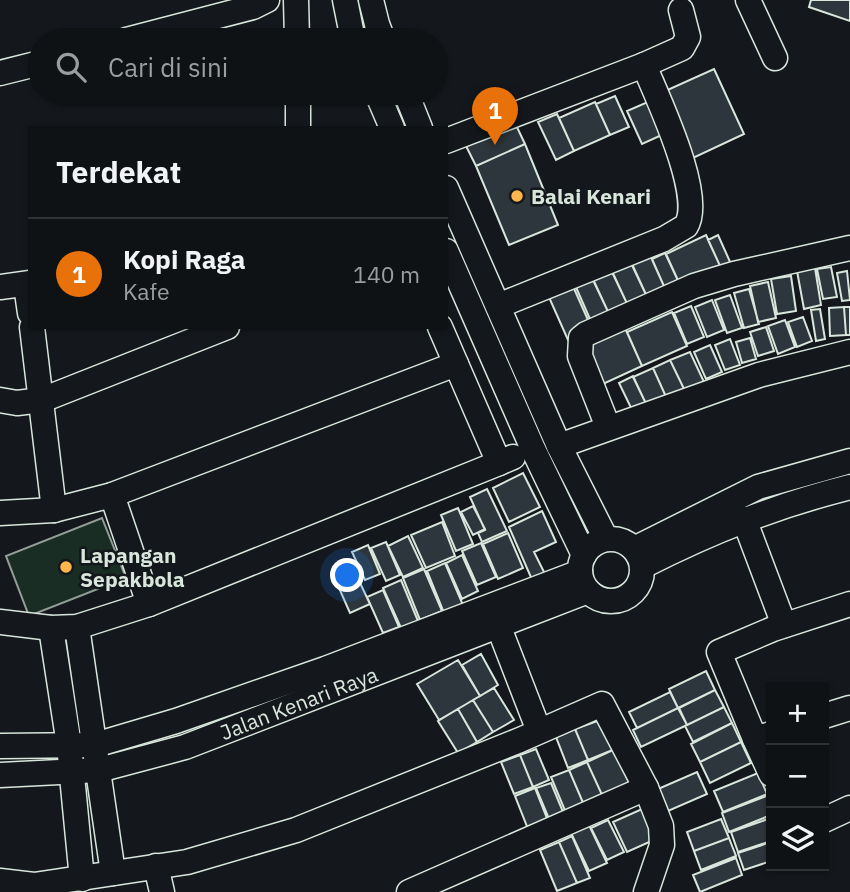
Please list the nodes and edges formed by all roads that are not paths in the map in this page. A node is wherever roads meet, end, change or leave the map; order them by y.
1 (267, 0) edge
2 (296, 0) edge
3 (345, 0) edge
4 (371, 0) edge
5 (748, 0) edge
6 (681, 10) dead end
7 (172, 28) edge
8 (296, 28) edge
9 (351, 28) edge
10 (378, 28) edge
11 (775, 58) dead end
12 (643, 65) junction
13 (28, 66) edge
14 (0, 73) edge
15 (298, 105) edge
16 (381, 105) edge
17 (411, 105) edge
18 (298, 126) edge
19 (391, 126) edge
20 (420, 126) edge
21 (448, 140) edge
22 (448, 193) edge
23 (850, 248) edge
24 (448, 256) edge
25 (28, 284) edge
26 (0, 287) edge
27 (498, 306) junction
28 (32, 329) edge
29 (222, 329) edge
30 (441, 329) edge
31 (850, 352) edge
32 (456, 364) junction
33 (0, 400) edge
34 (42, 400) junction
35 (608, 427) junction
36 (559, 446) junction
37 (533, 449) junction
38 (850, 461) edge
39 (499, 463) junction
40 (850, 487) edge
41 (112, 495) junction
42 (54, 510) junction
43 (0, 513) edge
44 (744, 519) junction
45 (606, 539) junction
46 (638, 557) junction
47 (584, 573) junction
48 (149, 604) junction
49 (850, 604) edge
50 (0, 622) edge
51 (498, 625) junction
52 (785, 625) junction
53 (77, 626) junction
54 (51, 628) junction
55 (850, 708) edge
56 (829, 714) edge
57 (539, 731) junction
58 (763, 736) edge
59 (69, 745) junction
60 (95, 745) junction
61 (0, 746) edge
62 (99, 770) junction
63 (72, 773) junction
64 (0, 775) edge
65 (646, 788) junction
66 (850, 808) edge
67 (829, 818) edge
68 (156, 866) junction
69 (113, 873) junction
70 (82, 879) junction
71 (0, 881) edge
72 (34, 888) edge
73 (162, 892) edge
74 (409, 892) edge
75 (646, 892) edge

1 - 7 street
2 - 8 street
3 - 9 street
4 - 10 street
5 - 11 street
6 - 12 street
12 - 21 street
12 - 27 street
13 - 14 street
15 - 18 street
16 - 19 street
17 - 20 street
22 - 27 street
23 - 35 street
24 - 37 street
25 - 26 street
27 - 36 street
28 - 34 street
29 - 34 street
30 - 32 street
31 - 35 street
32 - 39 street
32 - 41 street
33 - 34 street
34 - 42 street
35 - 36 street
36 - 45 street
37 - 39 street
37 - 47 street
38 - 46 street
39 - 48 street
40 - 44 street
41 - 42 street
41 - 48 street
42 - 43 street
44 - 46 street
44 - 52 street
45 - 46 street
45 - 47 street
46 - 47 street
47 - 51 street, Jalan Kenari Raya
47 - 60 street, Jalan Kenari Raya
48 - 53 street
49 - 52 street
50 - 54 street
51 - 57 street
51 - 62 street, Jalan Kenari Raya
52 - 58 street
53 - 54 street
53 - 60 street
54 - 59 street
55 - 56 street
57 - 65 street
57 - 68 street
59 - 60 street, Jalan Kenari Raya
59 - 61 street, Jalan Kenari Raya
59 - 63 street
60 - 62 street
62 - 63 street, Jalan Kenari Raya
62 - 69 street
63 - 64 street, Jalan Kenari Raya
63 - 70 street
65 - 74 street
65 - 75 street
66 - 67 street
68 - 69 street
68 - 73 street
69 - 70 street
70 - 72 street
71 - 72 street

